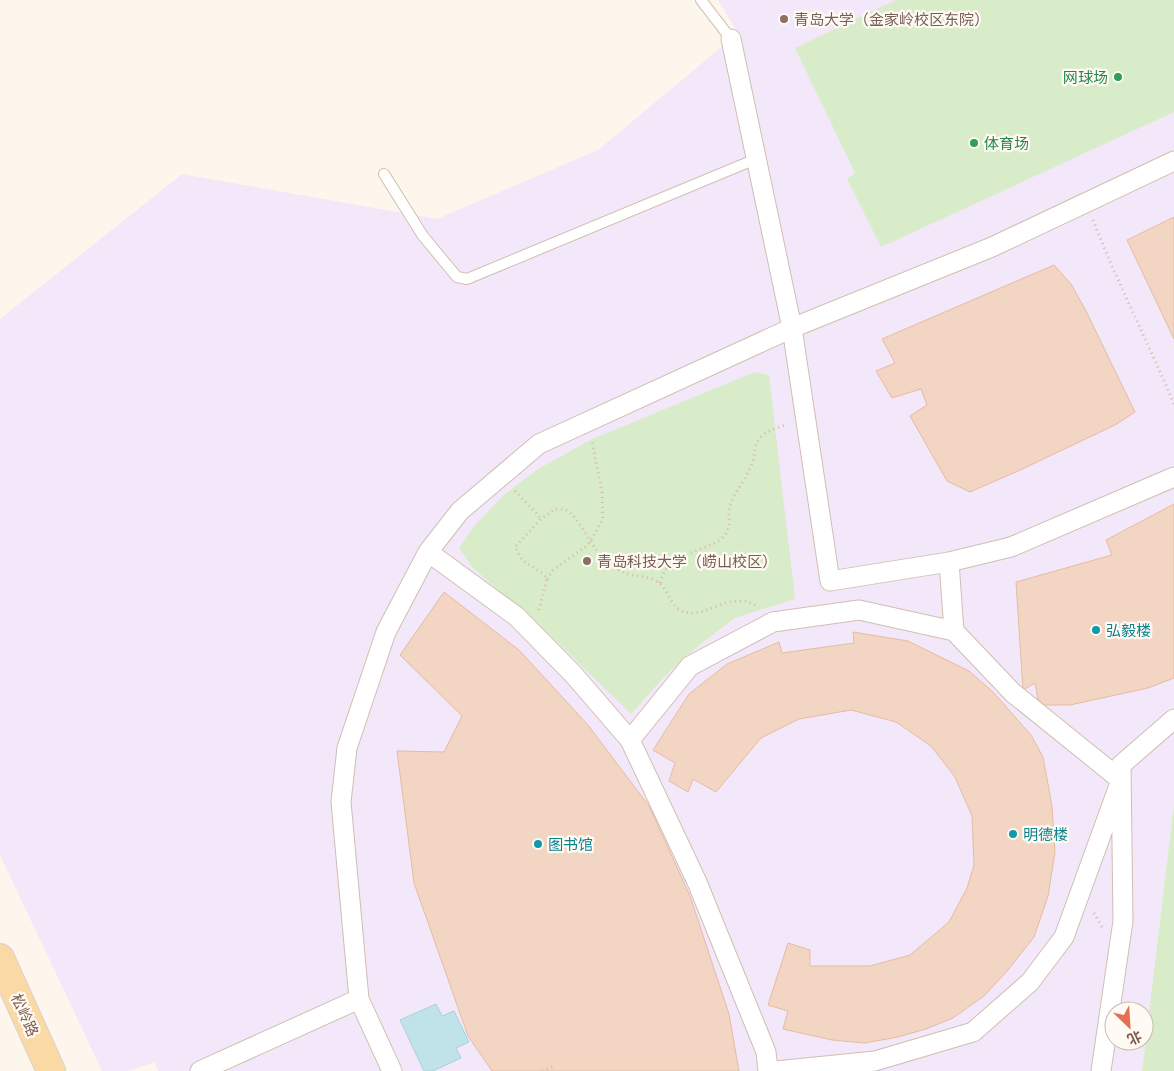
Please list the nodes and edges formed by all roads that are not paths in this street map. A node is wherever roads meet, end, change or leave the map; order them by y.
1 (701, 0) edge
2 (731, 39) joint
3 (756, 159) junction
4 (1174, 161) edge
5 (384, 174) dead end
6 (792, 328) junction
7 (1174, 477) edge
8 (428, 552) junction
9 (949, 562) junction
10 (954, 631) junction
11 (1174, 719) edge
12 (630, 740) junction
13 (1121, 780) junction
14 (0, 958) edge
15 (359, 999) junction
16 (51, 1071) edge
17 (200, 1071) edge
18 (392, 1071) edge
19 (768, 1071) edge
20 (776, 1071) edge
21 (1101, 1071) edge

1 - 2 lane
2 - 3 street
3 - 5 lane
3 - 6 street
4 - 6 street
6 - 8 street
6 - 9 street
7 - 9 street
8 - 12 street
8 - 15 street
9 - 10 street
10 - 12 street
10 - 13 street
11 - 13 street
12 - 19 street
13 - 20 street
13 - 21 street
14 - 16 main road, 松岭路
15 - 17 street
15 - 18 street

